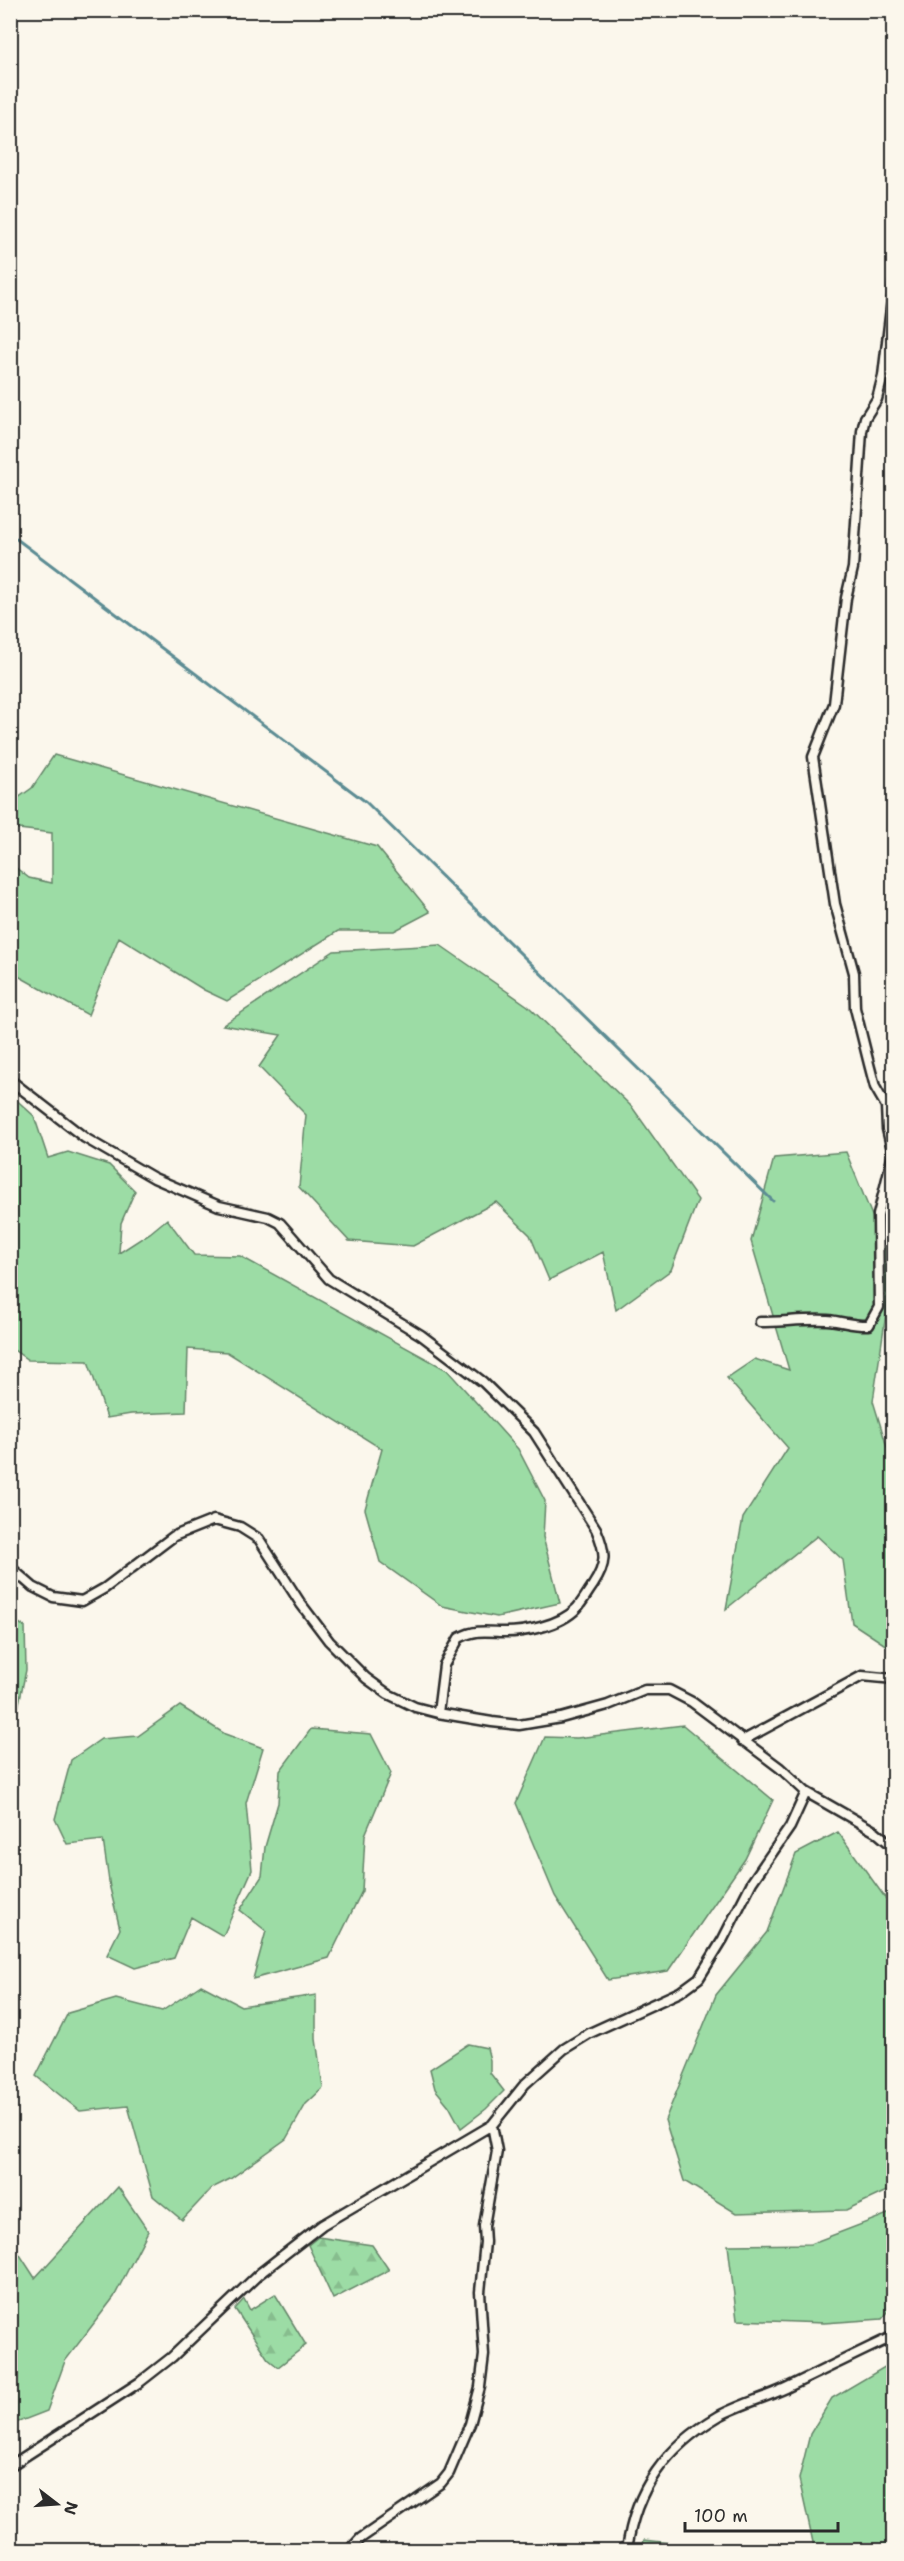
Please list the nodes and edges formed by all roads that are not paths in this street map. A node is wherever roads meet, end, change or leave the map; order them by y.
1 (894, 282) edge
2 (10, 1080) edge
3 (760, 1322) dead end
4 (10, 1567) edge
5 (894, 1679) edge
6 (438, 1713) junction
7 (742, 1741) junction
8 (806, 1792) junction
9 (894, 1847) edge
10 (492, 2126) junction
11 (894, 2337) edge
12 (10, 2466) edge
13 (350, 2550) edge
14 (627, 2550) edge

1 - 3 street
2 - 6 street
4 - 6 street
5 - 7 street
6 - 7 street
7 - 8 street
8 - 9 street
8 - 10 street
10 - 12 street
10 - 13 street
11 - 14 street

